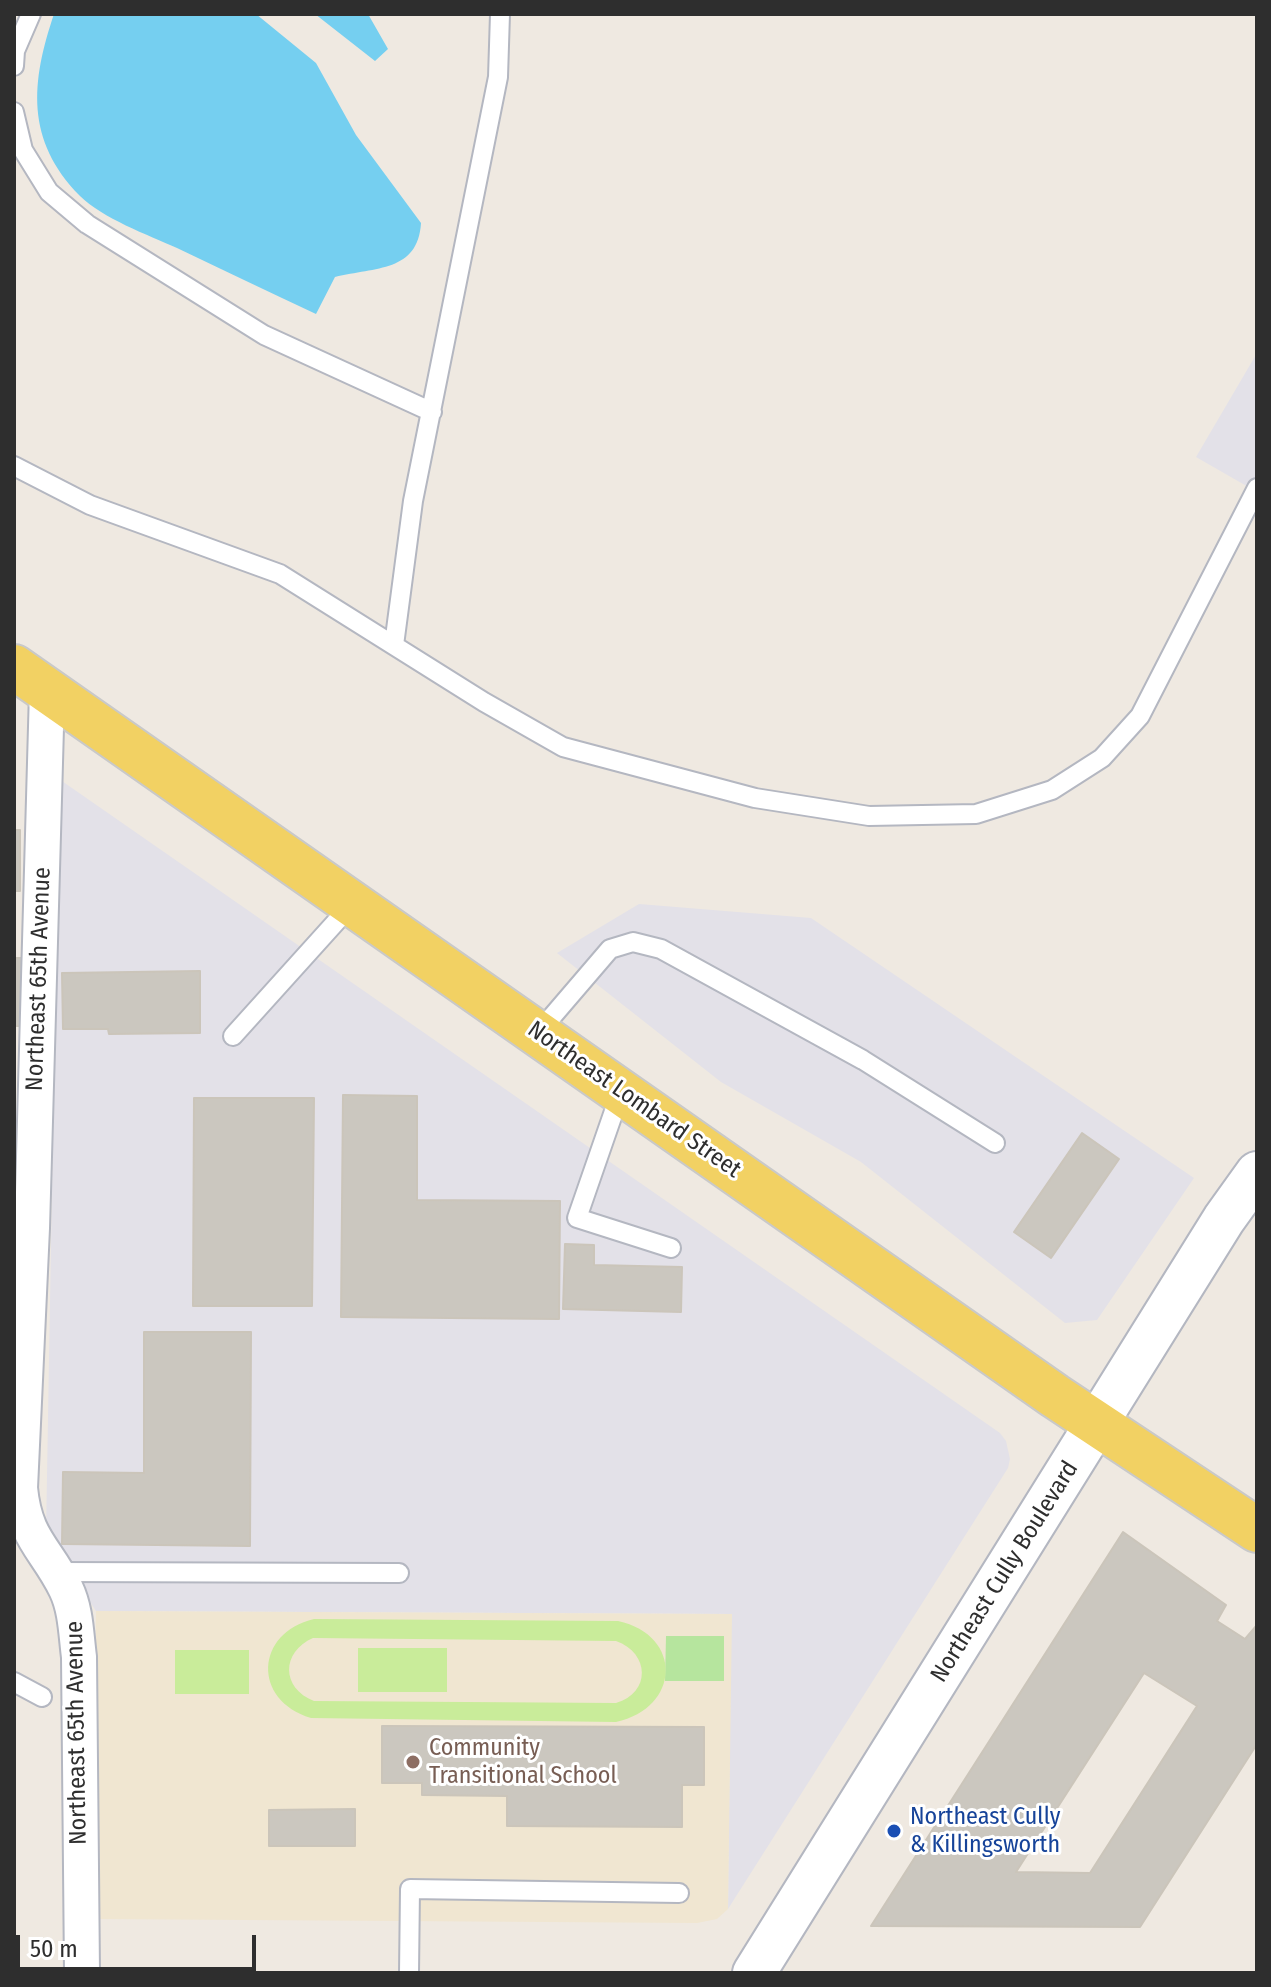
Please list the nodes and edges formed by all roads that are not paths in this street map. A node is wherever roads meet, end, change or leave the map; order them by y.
1 (31, 14) edge
2 (500, 14) edge
3 (14, 66) edge
4 (14, 112) edge
5 (432, 412) junction
6 (14, 466) edge
7 (1257, 488) edge
8 (394, 645) junction
9 (31, 679) edge
10 (353, 903) junction
11 (538, 1033) junction
12 (233, 1036) dead end
13 (621, 1091) junction
14 (995, 1143) dead end
15 (1257, 1173) edge
16 (671, 1248) dead end
17 (1097, 1424) junction
18 (1257, 1530) edge
19 (54, 1572) junction
20 (399, 1573) dead end
21 (14, 1682) edge
22 (42, 1697) dead end
23 (679, 1893) dead end
24 (82, 1973) edge
25 (409, 1973) edge
26 (754, 1973) edge

1 - 3 lane
2 - 5 lane
4 - 5 lane
5 - 8 lane
6 - 8 lane
7 - 8 lane
9 - 10 main road, Northeast Lombard Street
9 - 19 street, Northeast 65th Avenue
10 - 11 main road, Northeast Lombard Street
10 - 12 lane
11 - 13 main road, Northeast Lombard Street
11 - 14 lane
13 - 16 lane
13 - 17 main road, Northeast Lombard Street
15 - 17 street, Northeast Cully Boulevard
17 - 18 main road, Northeast Lombard Street
17 - 26 street, Northeast Cully Boulevard
19 - 20 lane
19 - 24 street, Northeast 65th Avenue
21 - 22 lane
23 - 25 lane

